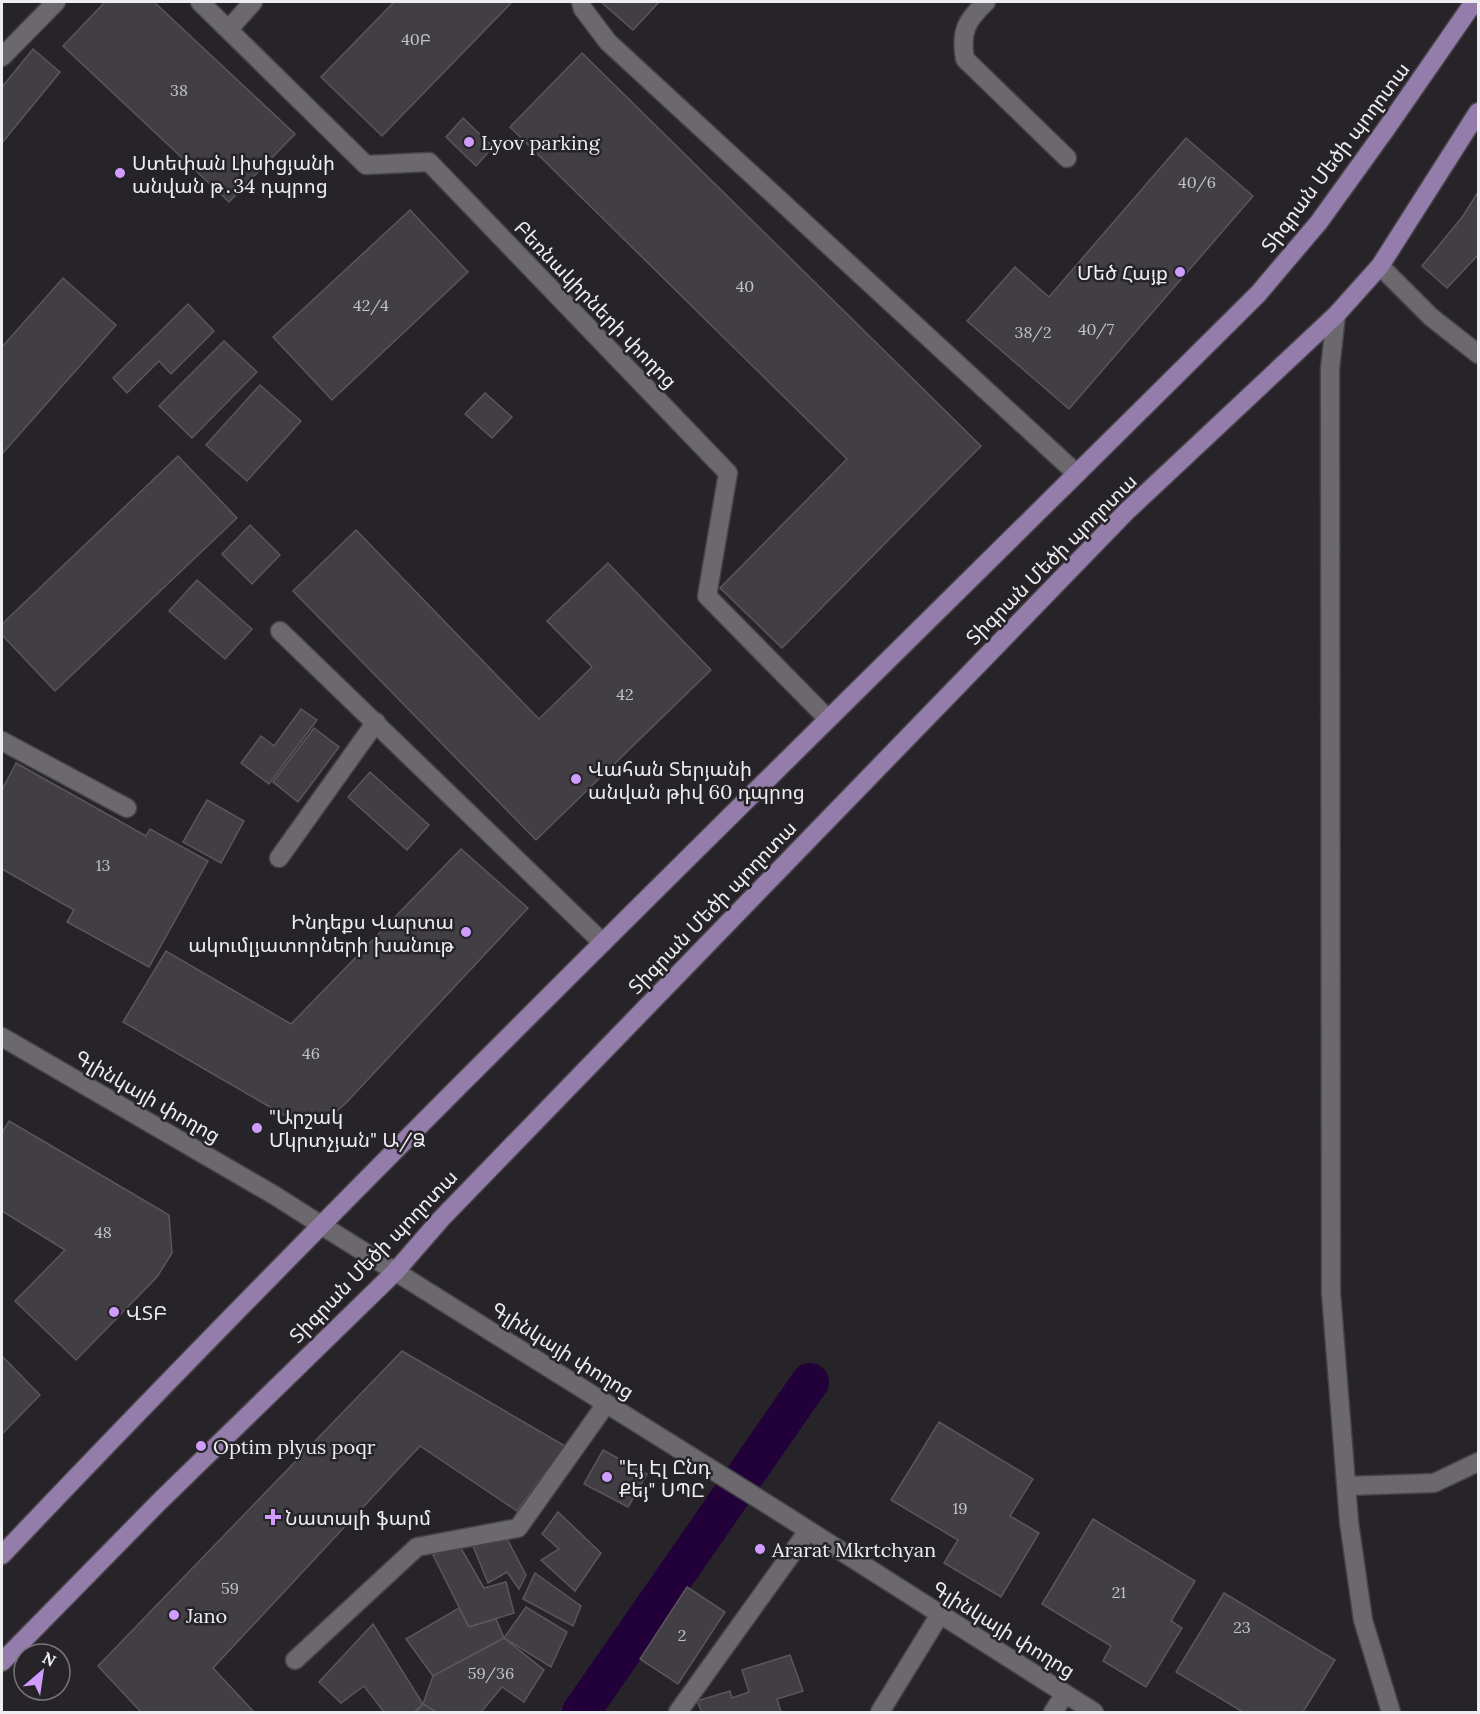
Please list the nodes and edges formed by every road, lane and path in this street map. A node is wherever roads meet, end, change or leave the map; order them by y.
1 (56, 2) edge
2 (200, 2) edge
3 (253, 2) edge
4 (581, 2) edge
5 (986, 2) edge
6 (1474, 2) edge
7 (229, 29) junction
8 (2, 57) edge
9 (1479, 112) edge
10 (1067, 158) dead end
11 (1380, 266) junction
12 (1336, 315) junction
13 (1479, 354) edge
14 (1077, 474) junction
15 (280, 631) dead end
16 (828, 719) junction
17 (376, 723) junction
18 (2, 741) edge
19 (127, 808) dead end
20 (279, 858) dead end
21 (603, 943) junction
22 (2, 1037) edge
23 (321, 1225) junction
24 (395, 1272) junction
25 (606, 1404) junction
26 (1479, 1462) edge
27 (1347, 1486) junction
28 (808, 1531) junction
29 (2, 1555) edge
30 (939, 1616) junction
31 (294, 1660) dead end
32 (2, 1662) edge
33 (1065, 1694) junction
34 (678, 1713) edge
35 (880, 1713) edge
36 (1053, 1713) edge
37 (1094, 1713) edge
38 (1391, 1713) edge

1 - 8 main road
2 - 7 main road
3 - 7 main road
4 - 14 main road
5 - 10 main road
6 - 14 main road, Տիգրան Մեծի պողոտա
7 - 16 main road, Բեռնակիրների փողոց
9 - 11 main road, Տիգրան Մեծի պողոտա
11 - 12 main road, Տիգրան Մեծի պողոտա
11 - 13 main road
12 - 24 main road, Տիգրան Մեծի պողոտա
12 - 27 main road
14 - 16 main road, Տիգրան Մեծի պողոտա
15 - 17 main road
16 - 21 main road, Տիգրան Մեծի պողոտա
17 - 20 main road
17 - 21 main road
18 - 19 main road
21 - 23 main road, Տիգրան Մեծի պողոտա
22 - 23 main road, Գլինկայի փողոց
23 - 24 main road, Գլինկայի փողոց
23 - 29 main road, Տիգրան Մեծի պողոտա
24 - 25 main road, Գլինկայի փողոց
24 - 32 main road, Տիգրան Մեծի պողոտա
25 - 28 main road, Գլինկայի փողոց
25 - 31 main road
26 - 27 main road
27 - 38 main road
28 - 30 main road, Գլինկայի փողոց
28 - 34 main road
30 - 33 main road, Գլինկայի փողոց
30 - 35 main road
33 - 36 main road
33 - 37 main road, Գլինկայի փողոց

